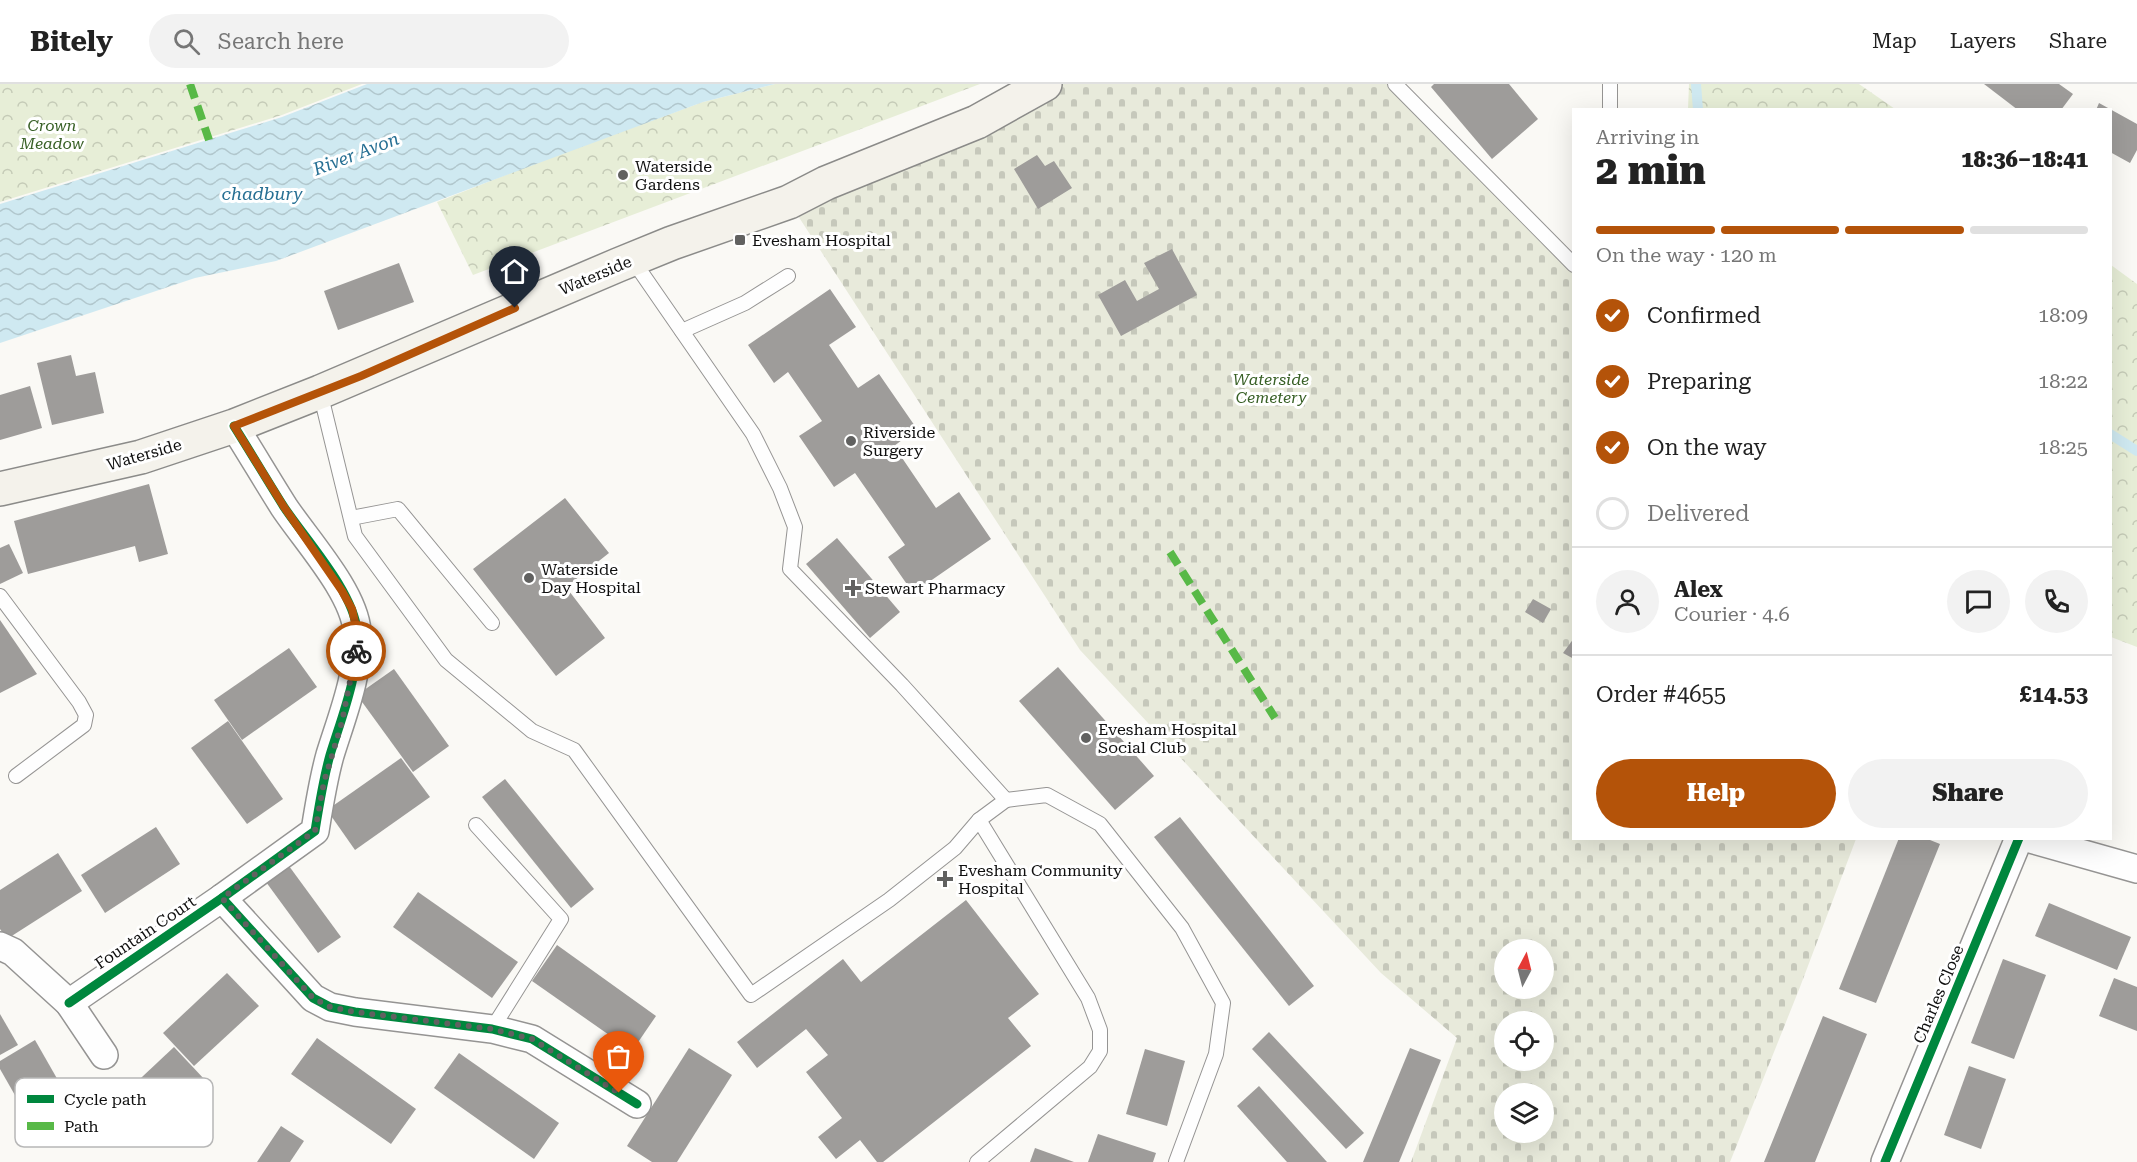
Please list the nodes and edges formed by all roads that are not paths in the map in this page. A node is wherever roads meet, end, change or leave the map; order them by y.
1 (1046, 84) edge
2 (1395, 84) edge
3 (1610, 84) edge
4 (1610, 108) edge
5 (632, 259) junction
6 (1572, 263) edge
7 (788, 276) dead end
8 (682, 331) junction
9 (320, 392) junction
10 (234, 426) junction
11 (0, 489) edge
12 (351, 518) junction
13 (0, 596) edge
14 (492, 623) dead end
15 (16, 776) dead end
16 (1006, 800) junction
17 (979, 820) junction
18 (476, 825) dead end
19 (2018, 840) edge
20 (2034, 840) edge
21 (2137, 869) edge
22 (222, 898) junction
23 (0, 946) edge
24 (69, 1003) junction
25 (492, 1029) junction
26 (104, 1055) dead end
27 (637, 1104) dead end
28 (976, 1162) edge
29 (1176, 1162) edge
30 (1885, 1162) edge

1 - 5 main road, Waterside
2 - 6 lane
3 - 4 lane
5 - 8 lane
5 - 9 main road, Waterside
7 - 8 lane
8 - 16 lane
9 - 10 main road, Waterside
9 - 12 lane
10 - 11 main road, Waterside
10 - 22 street, Fountain Court
12 - 14 lane
12 - 17 lane
13 - 15 lane
16 - 17 lane
16 - 29 lane
17 - 28 lane
18 - 25 lane
19 - 30 street, Charles Close
20 - 21 street
22 - 24 street, Fountain Court
22 - 25 street
23 - 24 street
24 - 26 street
25 - 27 street

